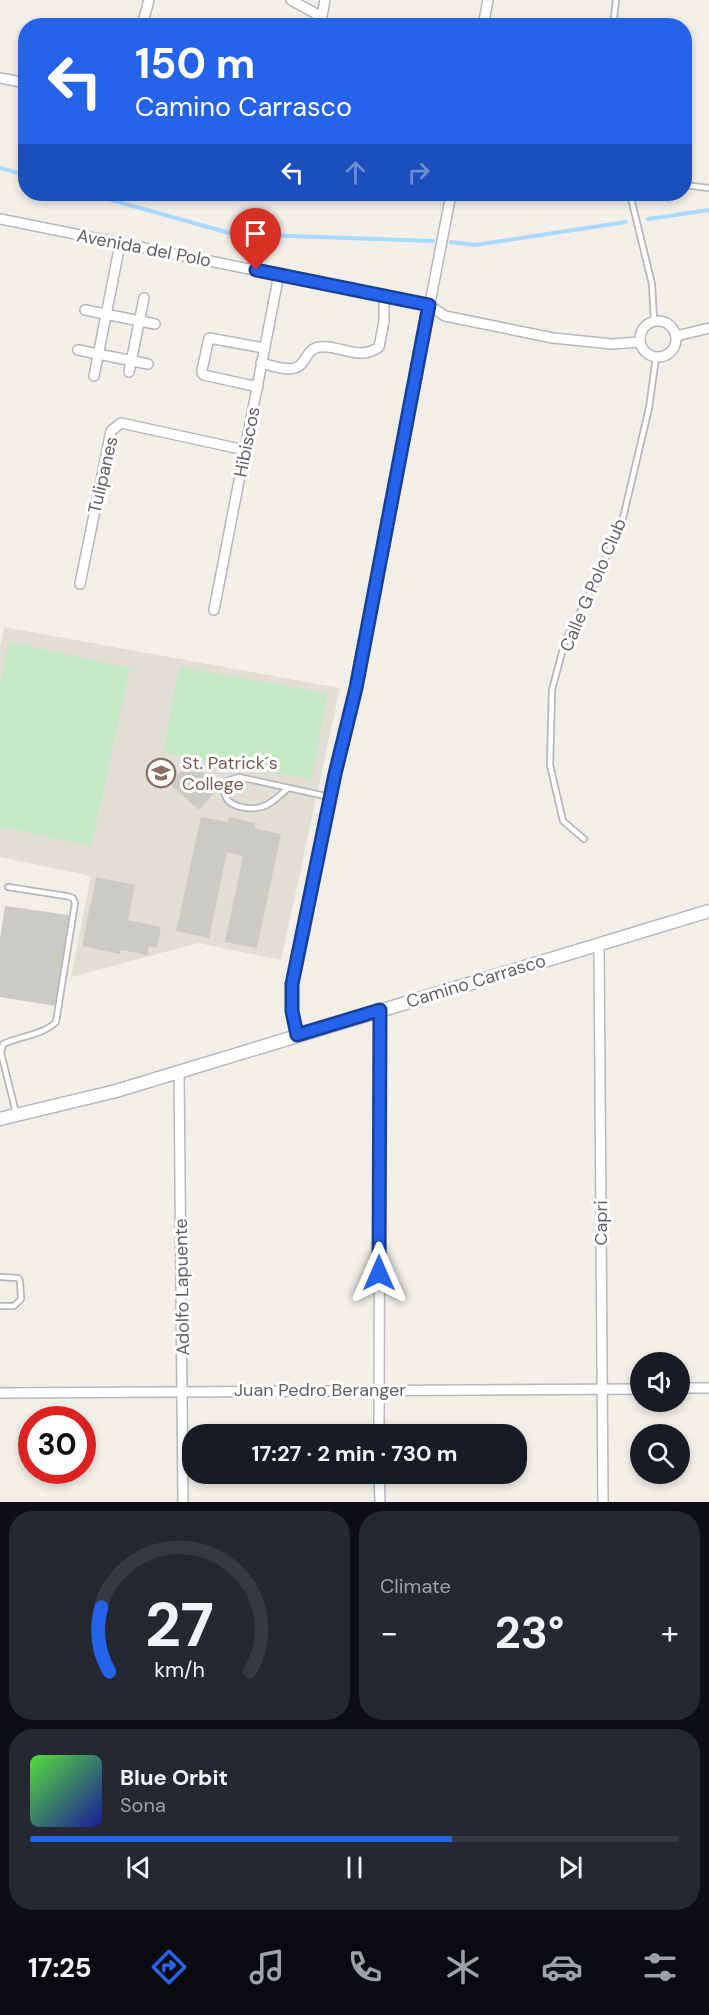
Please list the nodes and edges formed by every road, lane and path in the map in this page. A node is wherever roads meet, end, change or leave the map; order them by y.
1 (149, 0) edge
2 (291, 0) edge
3 (325, 0) edge
4 (489, 0) edge
5 (616, 0) edge
6 (144, 18) edge
7 (317, 18) edge
8 (322, 18) edge
9 (485, 18) edge
10 (614, 18) edge
11 (0, 78) edge
12 (18, 81) edge
13 (692, 185) edge
14 (709, 188) edge
15 (450, 201) edge
16 (632, 201) edge
17 (0, 219) edge
18 (120, 244) junction
19 (279, 274) junction
20 (384, 296) junction
21 (144, 298) dead end
22 (429, 305) junction
23 (85, 310) dead end
24 (106, 314) junction
25 (139, 321) junction
26 (654, 321) junction
27 (155, 324) dead end
28 (709, 328) edge
29 (676, 336) junction
30 (640, 342) junction
31 (264, 348) junction
32 (78, 350) dead end
33 (98, 354) junction
34 (656, 357) junction
35 (131, 360) junction
36 (261, 363) junction
37 (148, 364) dead end
38 (129, 372) dead end
39 (94, 376) dead end
40 (258, 387) junction
41 (245, 450) junction
42 (80, 584) dead end
43 (214, 610) dead end
44 (288, 788) junction
45 (330, 797) junction
46 (584, 839) dead end
47 (8, 887) dead end
48 (709, 911) edge
49 (599, 944) junction
50 (380, 1010) junction
51 (297, 1035) junction
52 (178, 1071) junction
53 (16, 1116) junction
54 (0, 1119) edge
55 (0, 1277) edge
56 (0, 1306) edge
57 (690, 1388) edge
58 (709, 1388) edge
59 (378, 1389) junction
60 (602, 1389) junction
61 (630, 1389) edge
62 (183, 1391) junction
63 (0, 1393) edge
64 (379, 1424) edge
65 (379, 1484) edge
66 (183, 1502) edge
67 (380, 1502) edge
68 (603, 1502) edge

1 - 6 street
2 - 7 street
3 - 8 street
4 - 9 street
5 - 10 lane
11 - 12 street
13 - 14 lane
15 - 22 street
16 - 26 lane
17 - 18 street, Avenida del Polo
18 - 19 street, Avenida del Polo
18 - 24 street
19 - 20 street, Avenida del Polo
19 - 31 street, Hibiscos
20 - 22 street, Avenida del Polo
20 - 36 street
21 - 25 street
22 - 30 street, Avenida del Polo
22 - 45 street
23 - 24 street
24 - 25 street
24 - 33 street
25 - 27 street
25 - 35 street
26 - 29 street
26 - 30 street
28 - 29 street
29 - 34 street
30 - 34 street
31 - 36 street, Hibiscos
31 - 40 street
32 - 33 street
33 - 35 street
33 - 39 street
34 - 46 lane, Calle G Polo Club
35 - 37 street
35 - 38 street
36 - 40 street, Hibiscos
40 - 41 street, Hibiscos
41 - 42 street, Tulipanes
41 - 43 street, Hibiscos
44 - 44 lane
44 - 45 lane
45 - 51 street
47 - 53 lane
48 - 49 main road, Camino Carrasco
49 - 50 main road, Camino Carrasco
49 - 60 street, Capri
50 - 51 main road, Camino Carrasco
50 - 59 street
51 - 52 main road, Camino Carrasco
52 - 53 main road, Camino Carrasco
52 - 62 street, Adolfo Lapuente
53 - 54 main road, Camino Carrasco
55 - 56 lane
57 - 58 street
59 - 60 street, Juan Pedro Beranger
59 - 62 street, Juan Pedro Beranger
59 - 64 street
60 - 61 street, Juan Pedro Beranger
60 - 68 street, Capri
62 - 63 street, Juan Pedro Beranger
62 - 66 street, Adolfo Lapuente
65 - 67 street

